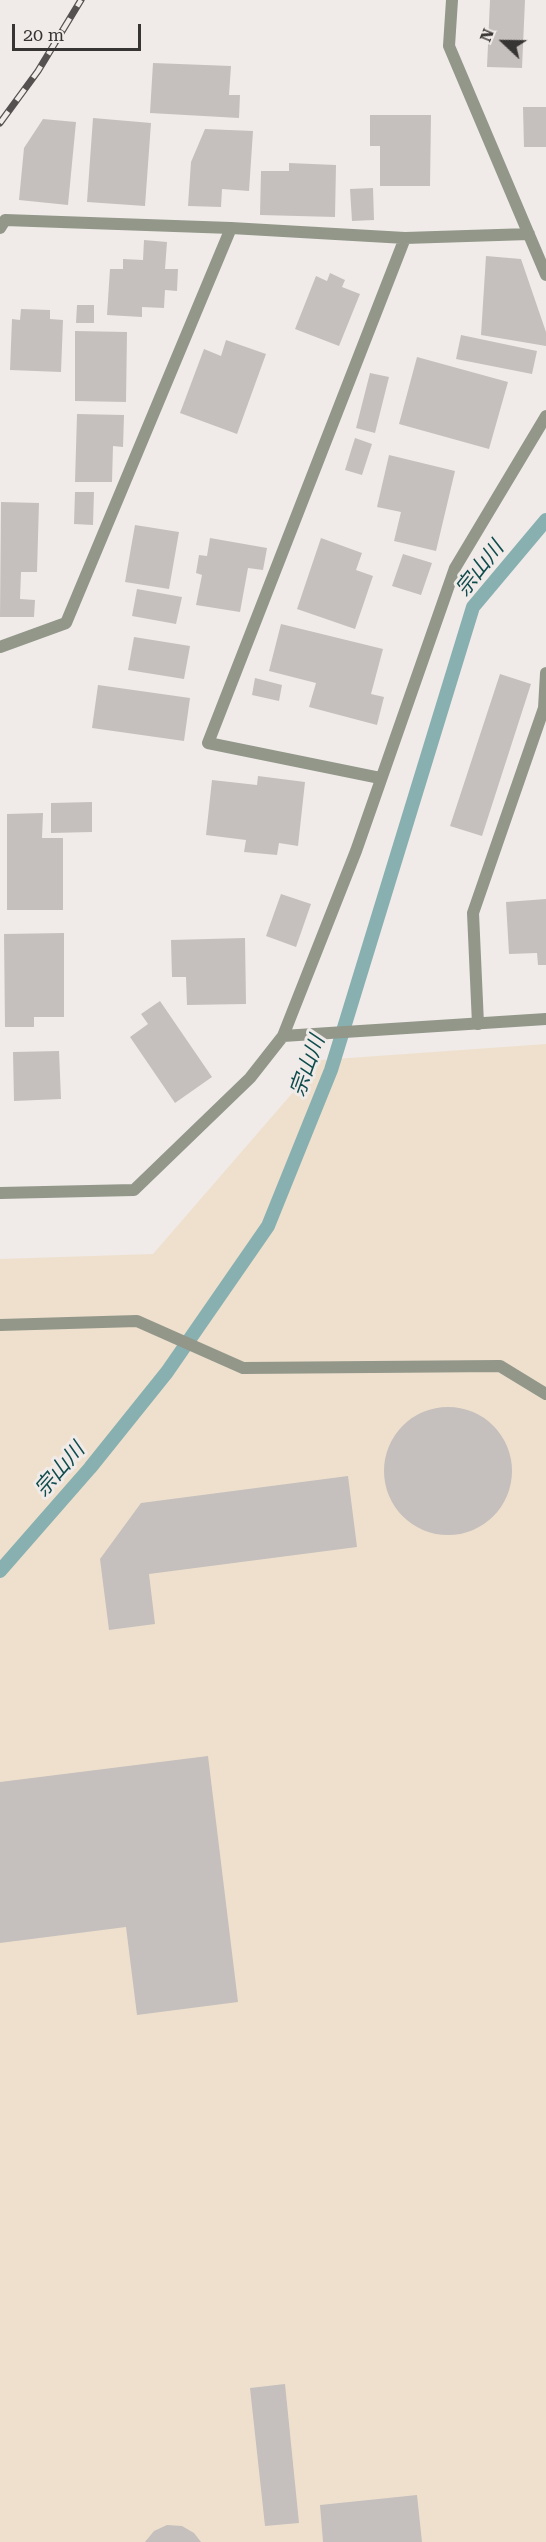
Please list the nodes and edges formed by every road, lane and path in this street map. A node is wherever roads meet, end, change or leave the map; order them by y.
1 (452, 0) edge
2 (0, 228) edge
3 (231, 228) junction
4 (529, 234) junction
5 (405, 238) junction
6 (546, 275) edge
7 (546, 416) edge
8 (0, 646) edge
9 (546, 673) edge
10 (380, 778) junction
11 (546, 1019) edge
12 (478, 1024) junction
13 (283, 1036) junction
14 (0, 1193) edge
15 (0, 1325) edge
16 (546, 1394) edge

1 - 4 street
2 - 3 street
3 - 5 street
3 - 8 street
4 - 5 street
4 - 6 street
5 - 10 street
7 - 10 street
9 - 12 street
10 - 13 street
11 - 12 street
12 - 13 street
13 - 14 street
15 - 16 street

